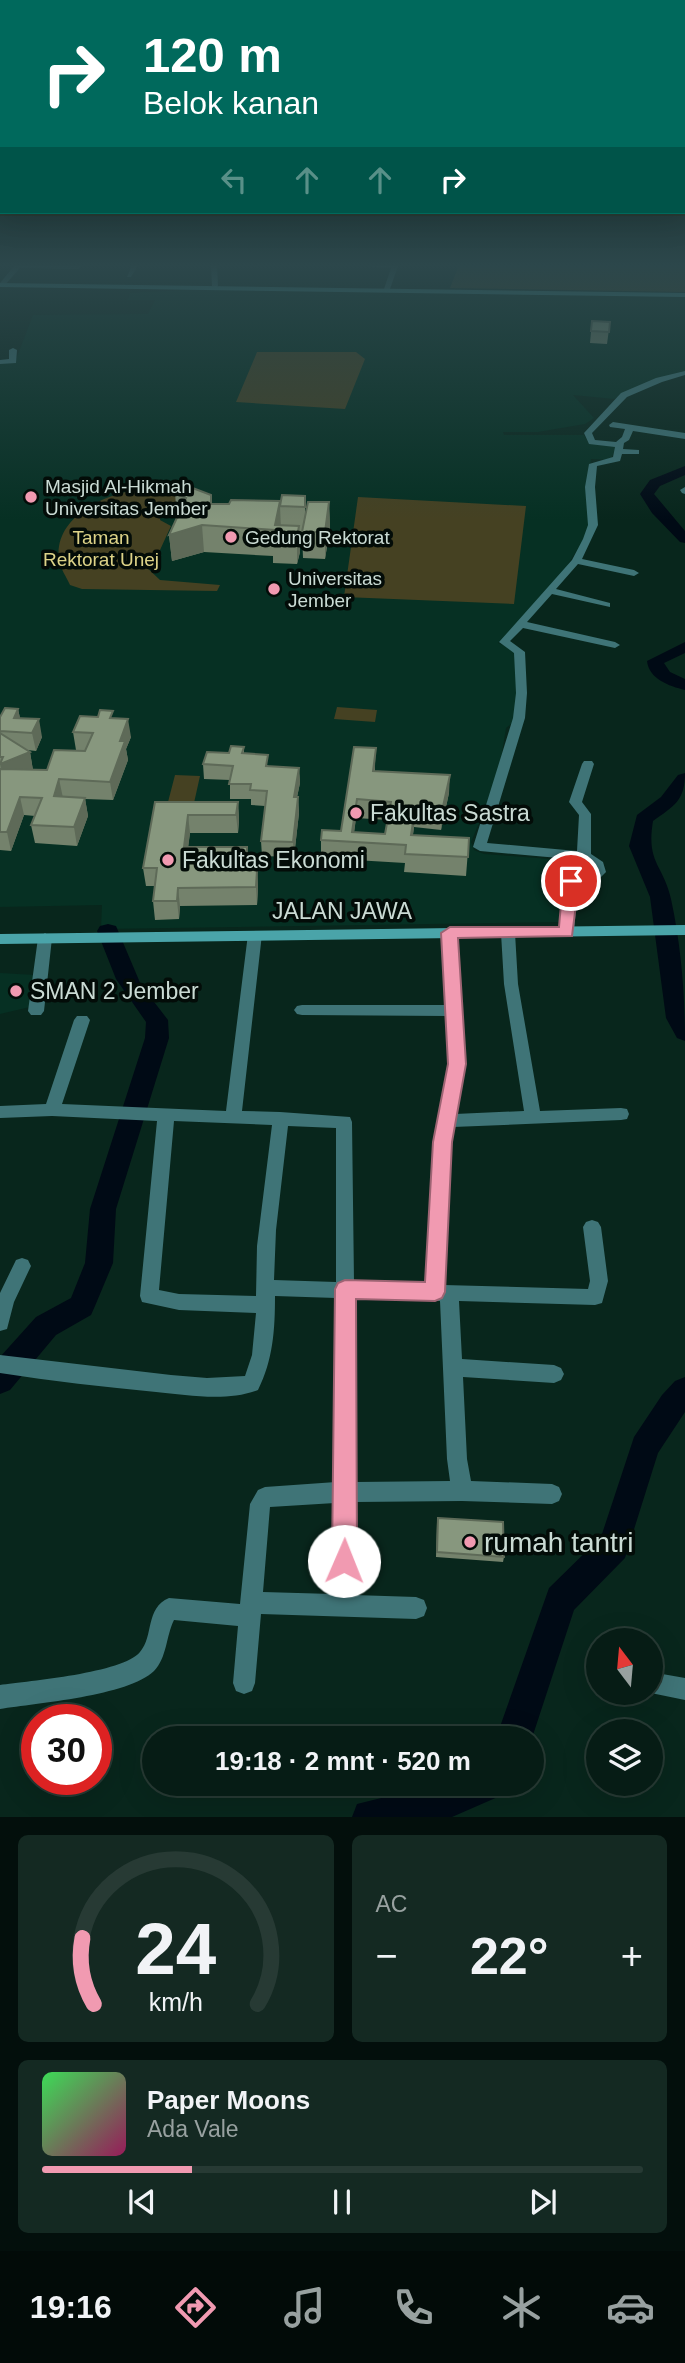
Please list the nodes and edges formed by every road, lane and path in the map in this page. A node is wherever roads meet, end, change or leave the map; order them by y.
1 (13, 350) dead end
2 (0, 362) edge
3 (685, 373) edge
4 (613, 425) dead end
5 (630, 427) junction
6 (685, 436) edge
7 (619, 448) junction
8 (636, 452) dead end
9 (576, 561) junction
10 (634, 573) dead end
11 (551, 591) junction
12 (606, 605) dead end
13 (521, 624) junction
14 (615, 645) dead end
15 (588, 764) dead end
16 (584, 856) junction
17 (685, 930) edge
18 (567, 932) junction
19 (450, 933) junction
20 (508, 933) junction
21 (254, 934) junction
22 (45, 938) junction
23 (0, 939) edge
24 (302, 1010) dead end
25 (36, 1011) dead end
26 (454, 1011) junction
27 (82, 1020) dead end
28 (52, 1110) junction
29 (0, 1112) edge
30 (621, 1114) dead end
31 (533, 1116) junction
32 (166, 1117) junction
33 (280, 1118) junction
34 (233, 1119) junction
35 (448, 1121) junction
36 (592, 1227) dead end
37 (22, 1266) dead end
38 (345, 1289) junction
39 (442, 1292) junction
40 (264, 1296) junction
41 (3, 1302) edge
42 (0, 1323) edge
43 (7, 1365) edge
44 (453, 1367) junction
45 (554, 1374) dead end
46 (462, 1491) junction
47 (346, 1492) junction
48 (552, 1494) dead end
49 (343, 1607) junction
50 (416, 1608) dead end
51 (250, 1610) junction
52 (244, 1683) dead end
53 (663, 1685) edge
54 (685, 1689) edge
55 (0, 1697) edge

1 - 2 street
3 - 7 street
4 - 5 street
5 - 6 street
5 - 7 street
7 - 8 street
7 - 9 street
9 - 10 street
9 - 11 street
11 - 12 street
11 - 13 street
13 - 14 street
13 - 16 street
15 - 16 street
16 - 18 street
17 - 18 main road, JALAN JAWA
18 - 20 main road, JALAN JAWA
19 - 20 main road, JALAN JAWA
19 - 21 main road, JALAN JAWA
19 - 26 street
20 - 31 street
21 - 22 main road, JALAN JAWA
21 - 34 street
22 - 23 main road, JALAN JAWA
22 - 25 street
24 - 26 street
26 - 35 street
27 - 28 street
28 - 29 street
28 - 32 street
30 - 31 street
31 - 35 street
32 - 34 street
32 - 40 street
33 - 34 street
33 - 38 street
33 - 40 street
35 - 39 street
36 - 39 street
37 - 41 street
38 - 39 street
38 - 40 street
38 - 47 street
39 - 44 street
40 - 43 street
41 - 42 street
44 - 45 street
44 - 46 street
46 - 47 street
46 - 48 street
47 - 49 street
47 - 51 street
49 - 50 street
49 - 51 street
51 - 52 street
51 - 55 street
53 - 54 street

